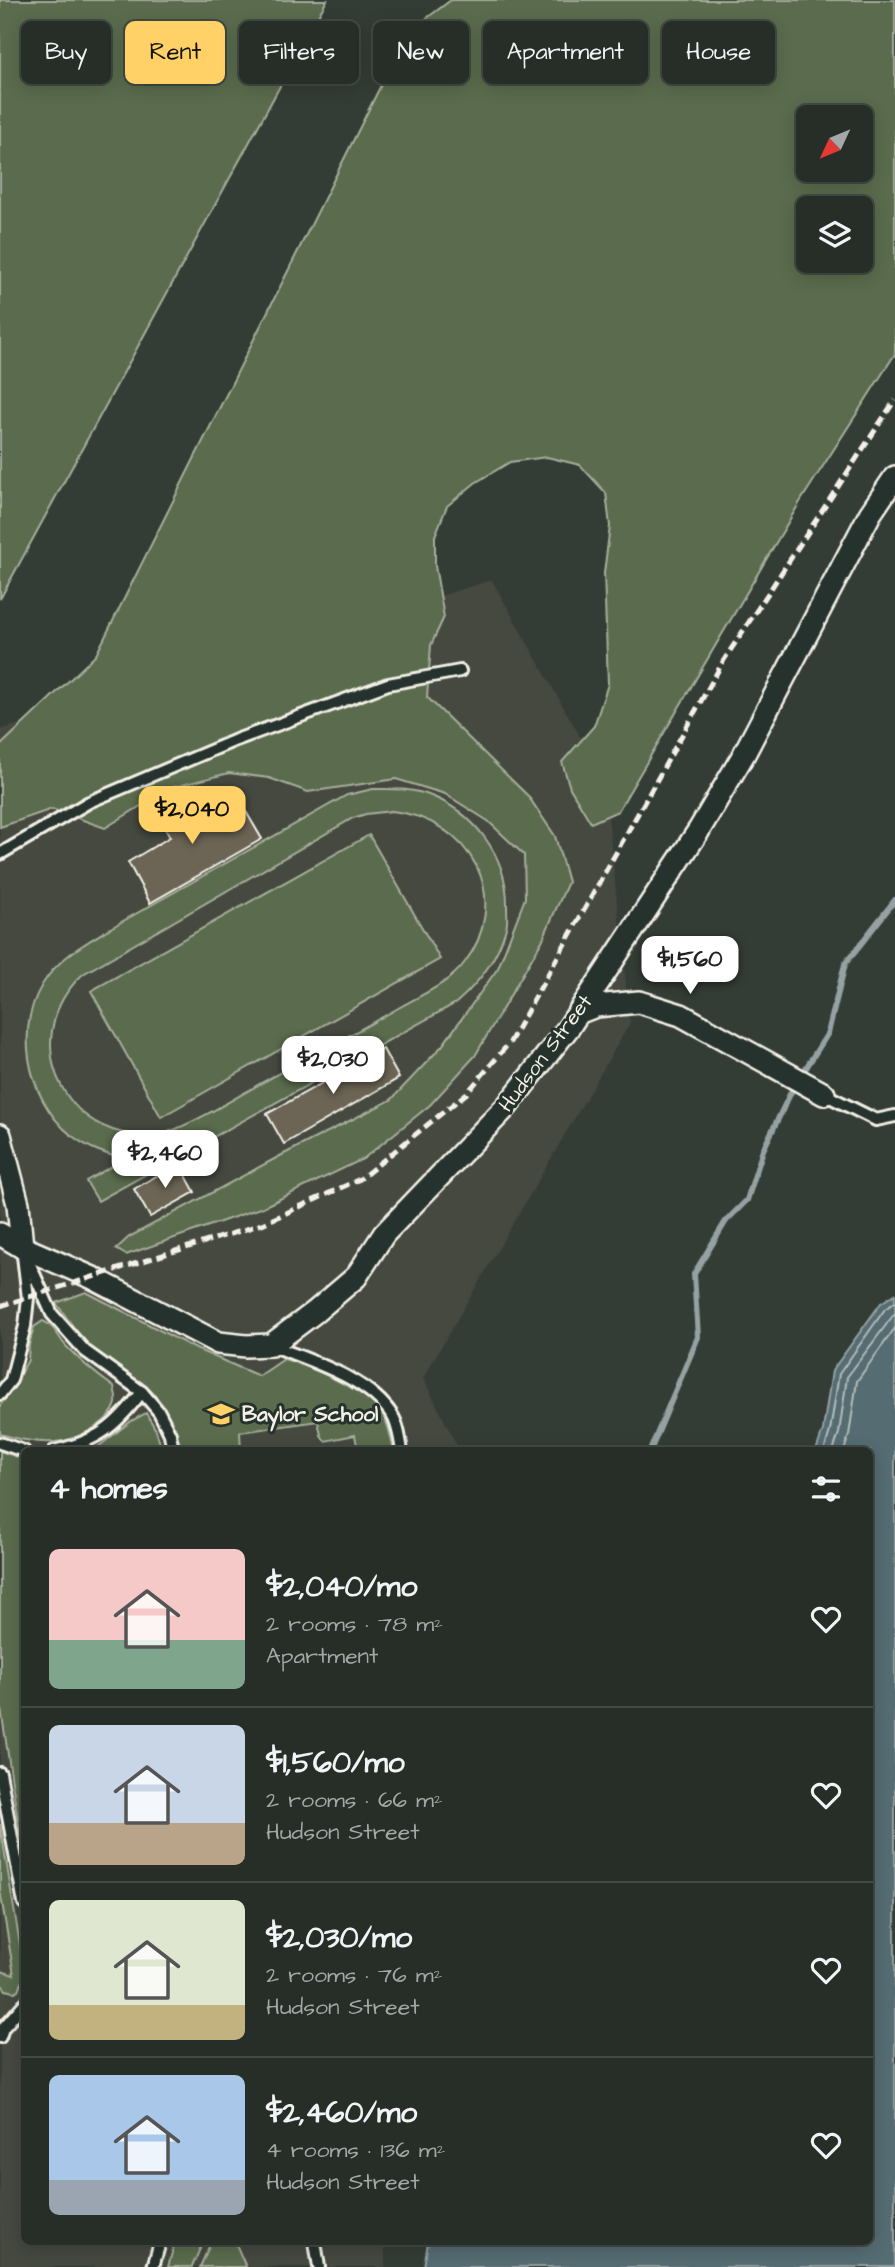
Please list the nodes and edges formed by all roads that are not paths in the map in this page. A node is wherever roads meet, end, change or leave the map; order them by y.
1 (895, 477) edge
2 (460, 671) dead end
3 (0, 854) edge
4 (578, 1013) junction
5 (824, 1094) joint
6 (895, 1116) edge
7 (0, 1135) edge
8 (0, 1234) edge
9 (22, 1247) junction
10 (271, 1345) junction
11 (142, 1392) junction
12 (0, 1394) edge
13 (0, 1443) edge
14 (72, 1447) edge
15 (172, 1447) edge
16 (401, 1447) edge
17 (21, 1450) edge
18 (0, 1773) edge
19 (21, 1885) edge
20 (21, 2007) edge
21 (1, 2028) edge
22 (159, 2245) edge
23 (315, 2245) edge
24 (153, 2267) edge
25 (319, 2267) edge

1 - 4 street, Hudson Street
2 - 3 lane
4 - 5 street
4 - 10 street, Hudson Street
5 - 6 lane
7 - 9 street
8 - 9 street
9 - 10 street
9 - 11 lane
9 - 12 lane
10 - 16 lane
11 - 14 lane
11 - 15 lane
13 - 17 lane
18 - 19 lane
20 - 21 lane
22 - 24 lane
23 - 25 lane

